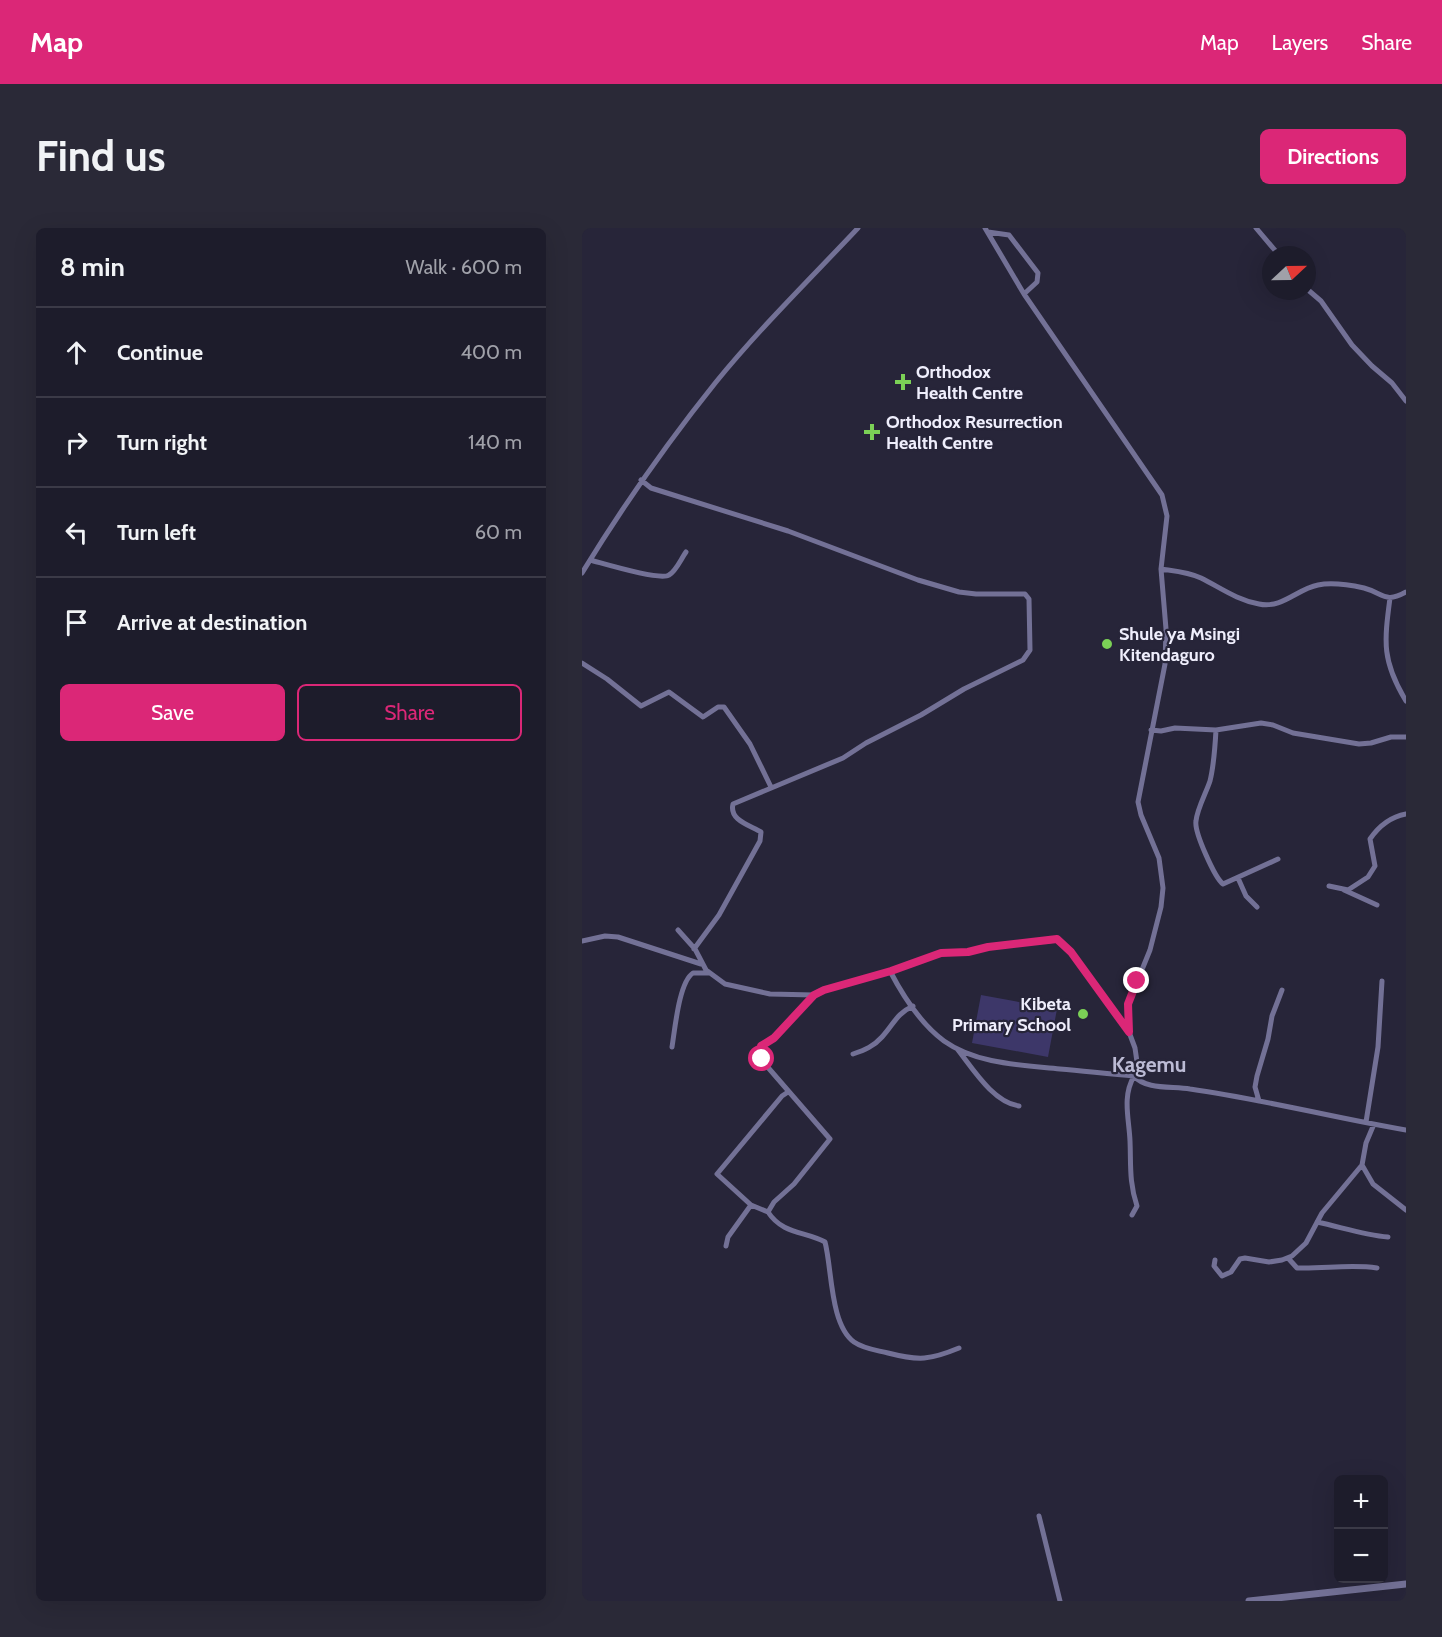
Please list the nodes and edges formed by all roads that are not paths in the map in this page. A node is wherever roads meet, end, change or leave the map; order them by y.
1 (858, 228) edge
2 (1256, 228) edge
3 (986, 230) edge
4 (1271, 246) edge
5 (1024, 294) junction
6 (1316, 297) edge
7 (1406, 401) edge
8 (641, 480) junction
9 (686, 552) dead end
10 (590, 560) junction
11 (1161, 568) junction
12 (582, 573) edge
13 (1406, 592) edge
14 (1390, 598) junction
15 (582, 663) edge
16 (1406, 701) edge
17 (1151, 730) junction
18 (1216, 730) junction
19 (1406, 737) edge
20 (771, 787) junction
21 (1406, 814) edge
22 (1278, 860) dead end
23 (1238, 878) junction
24 (1329, 886) dead end
25 (1342, 890) junction
26 (1377, 905) dead end
27 (1257, 907) dead end
28 (678, 930) dead end
29 (582, 941) edge
30 (694, 949) junction
31 (703, 965) junction
32 (891, 971) junction
33 (714, 974) junction
34 (1382, 981) dead end
35 (1282, 990) dead end
36 (814, 995) junction
37 (913, 1006) junction
38 (1129, 1032) junction
39 (672, 1047) dead end
40 (958, 1049) junction
41 (853, 1054) dead end
42 (1134, 1076) junction
43 (788, 1092) junction
44 (1259, 1101) junction
45 (1019, 1106) dead end
46 (1366, 1122) junction
47 (1374, 1124) junction
48 (1406, 1130) edge
49 (1362, 1166) junction
50 (751, 1205) junction
51 (1406, 1210) edge
52 (768, 1212) junction
53 (1132, 1215) dead end
54 (1317, 1222) junction
55 (1388, 1237) dead end
56 (726, 1246) dead end
57 (1288, 1258) junction
58 (1215, 1260) dead end
59 (1377, 1268) dead end
60 (959, 1348) dead end
61 (1039, 1516) dead end
62 (1406, 1584) edge
63 (1060, 1601) edge
64 (1249, 1601) edge

1 - 8 street
2 - 4 street
3 - 5 street
3 - 5 street
5 - 11 street
6 - 7 street
8 - 10 street
8 - 20 street
9 - 10 street
10 - 12 street
11 - 14 street
11 - 17 street
13 - 14 street
14 - 16 street
15 - 20 street
17 - 18 street
17 - 38 street
18 - 19 street
18 - 23 street
20 - 30 street
21 - 25 street
22 - 23 street
23 - 27 street
24 - 25 street
25 - 26 street
28 - 30 street
29 - 31 street
30 - 31 street
31 - 33 street
32 - 36 street
32 - 37 street
32 - 38 street
33 - 36 street
33 - 39 street
34 - 46 street
35 - 44 street
36 - 43 street
37 - 40 street
37 - 41 street
38 - 42 street
40 - 42 street
40 - 45 street
42 - 44 street
42 - 53 street
43 - 50 street
43 - 52 street
44 - 46 street
46 - 47 street
47 - 48 street
47 - 49 street
49 - 51 street
49 - 54 street
50 - 52 street
50 - 56 street
52 - 60 street
54 - 55 street
54 - 57 street
57 - 58 street
57 - 59 street
61 - 63 street
62 - 64 street

